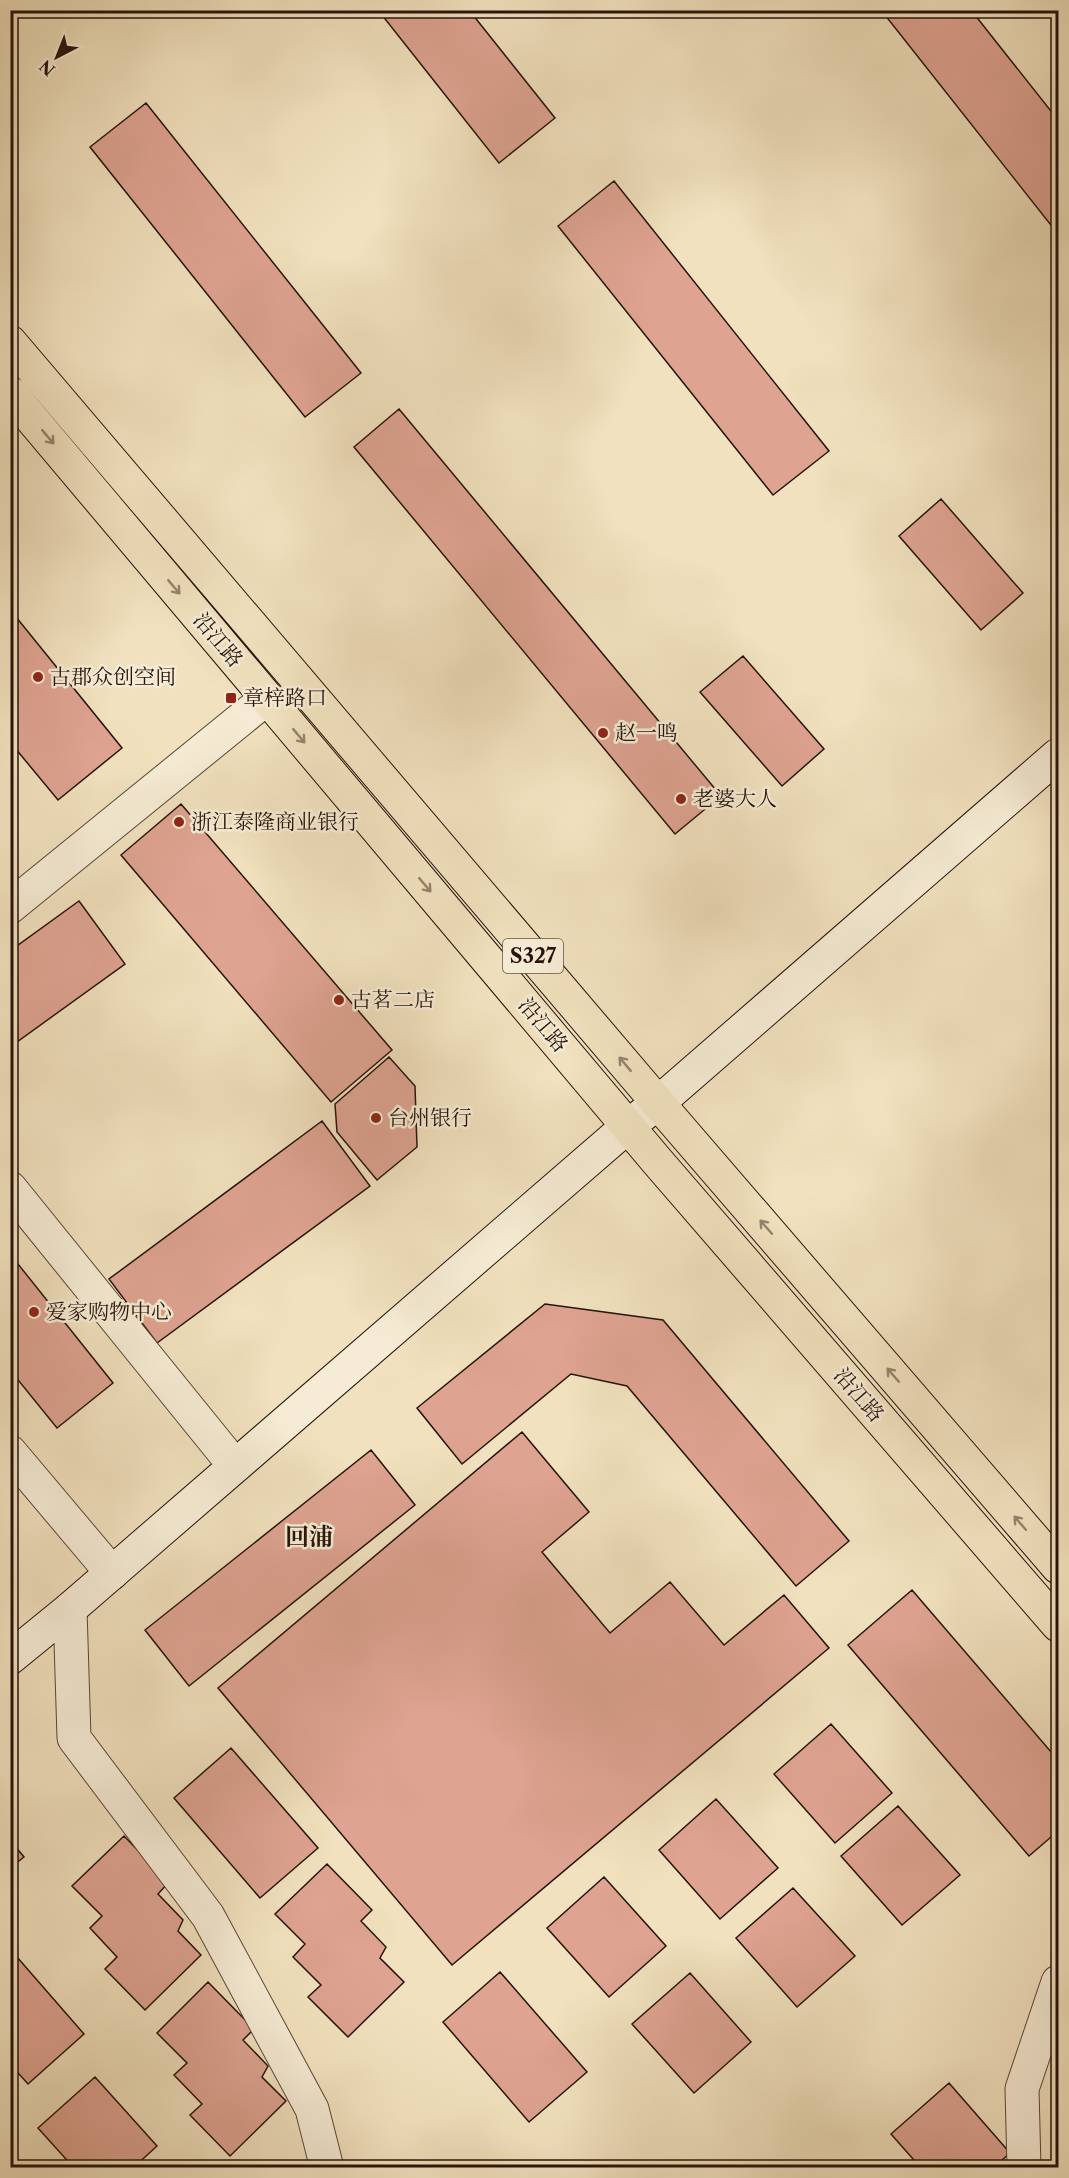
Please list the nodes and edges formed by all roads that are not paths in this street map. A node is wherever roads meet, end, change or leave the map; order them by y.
1 (10, 342) edge
2 (10, 393) edge
3 (267, 698) junction
4 (1059, 755) edge
5 (10, 907) edge
6 (658, 1103) junction
7 (628, 1126) junction
8 (10, 1188) edge
9 (10, 1452) edge
10 (235, 1466) junction
11 (1059, 1567) edge
12 (111, 1573) junction
13 (70, 1609) junction
14 (1059, 1625) edge
15 (10, 1658) edge
16 (1059, 1982) edge
17 (327, 2168) edge
18 (1024, 2168) edge

6 -> 1 main road, 沿江路 / S327
2 -> 3 main road, 沿江路
3 - 5 street
3 -> 7 main road, 沿江路
4 - 6 street
6 - 7 street
11 -> 6 main road, 沿江路 / S327
7 - 10 street
7 - 14 main road, 沿江路
8 - 10 street
9 - 12 street
10 - 12 street
12 - 13 street
13 - 15 street
13 - 17 street
16 - 18 street

